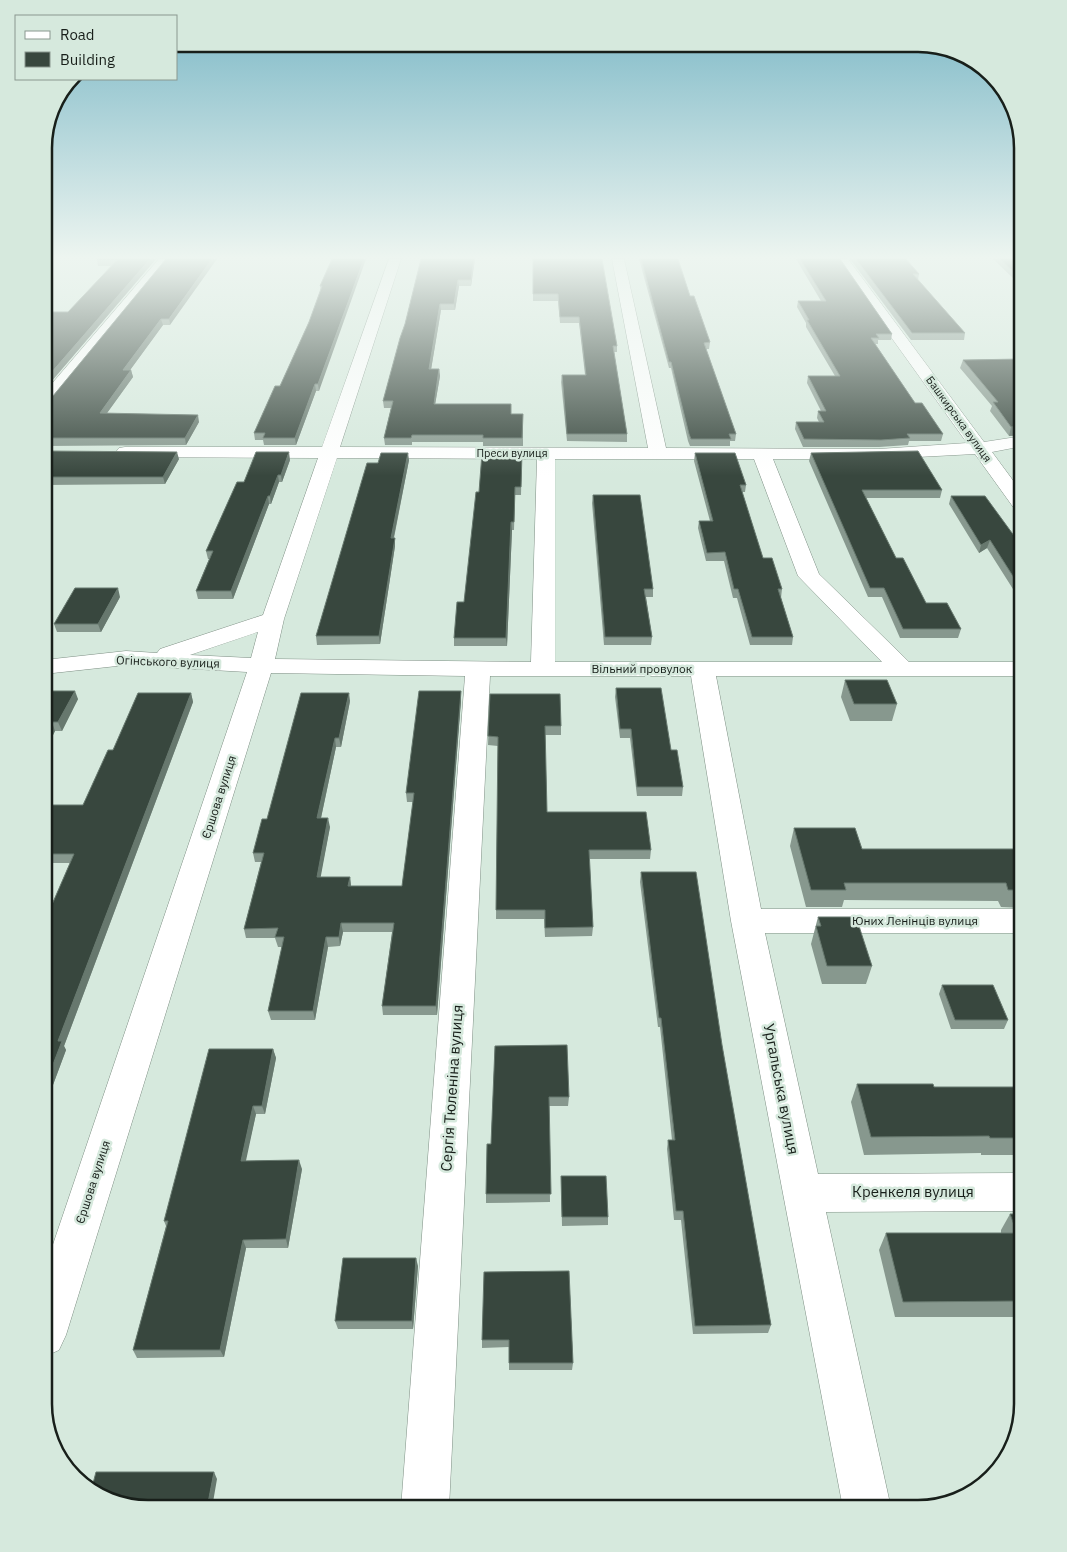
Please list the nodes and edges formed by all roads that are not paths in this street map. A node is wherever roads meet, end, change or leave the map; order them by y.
1 (105, 331) edge
2 (371, 331) edge
3 (633, 331) edge
4 (895, 331) edge
5 (53, 393) edge
6 (1014, 442) edge
7 (981, 448) junction
8 (103, 452) edge
9 (330, 452) junction
10 (546, 453) junction
11 (658, 453) junction
12 (761, 454) junction
13 (1014, 494) edge
14 (273, 619) junction
15 (154, 659) junction
16 (53, 666) edge
17 (261, 666) junction
18 (478, 668) junction
19 (543, 668) junction
20 (702, 669) junction
21 (904, 669) junction
22 (1014, 669) edge
23 (747, 921) junction
24 (1014, 921) edge
25 (1014, 1192) edge
26 (802, 1193) junction
27 (52, 1310) edge
28 (426, 1499) edge
29 (865, 1500) edge

1 - 5 street
2 - 9 street, Єршова вулиця
3 - 11 street
4 - 7 street, Башкирська вулиця
6 - 7 street
7 - 12 street, Преси вулиця
7 - 13 street, Башкирська вулиця
8 - 9 street, Преси вулиця
9 - 10 street, Преси вулиця
9 - 14 street, Єршова вулиця
10 - 11 street, Преси вулиця
10 - 19 street
11 - 12 street, Преси вулиця
12 - 21 street
14 - 15 street
14 - 17 street, Єршова вулиця
15 - 16 street, Огінського вулиця
15 - 17 street, Огінського вулиця
17 - 18 street, Вільний провулок
17 - 27 street, Єршова вулиця
18 - 19 street, Вільний провулок
18 - 28 street, Сергія Тюленіна вулиця
19 - 20 street, Вільний провулок
20 - 21 street, Вільний провулок
20 - 23 street, Ургальська вулиця
21 - 22 street, Вільний провулок
23 - 24 street, Юних Ленінців вулиця
23 - 26 street, Ургальська вулиця
25 - 26 street, Кренкеля вулиця
26 - 29 street, Ургальська вулиця

